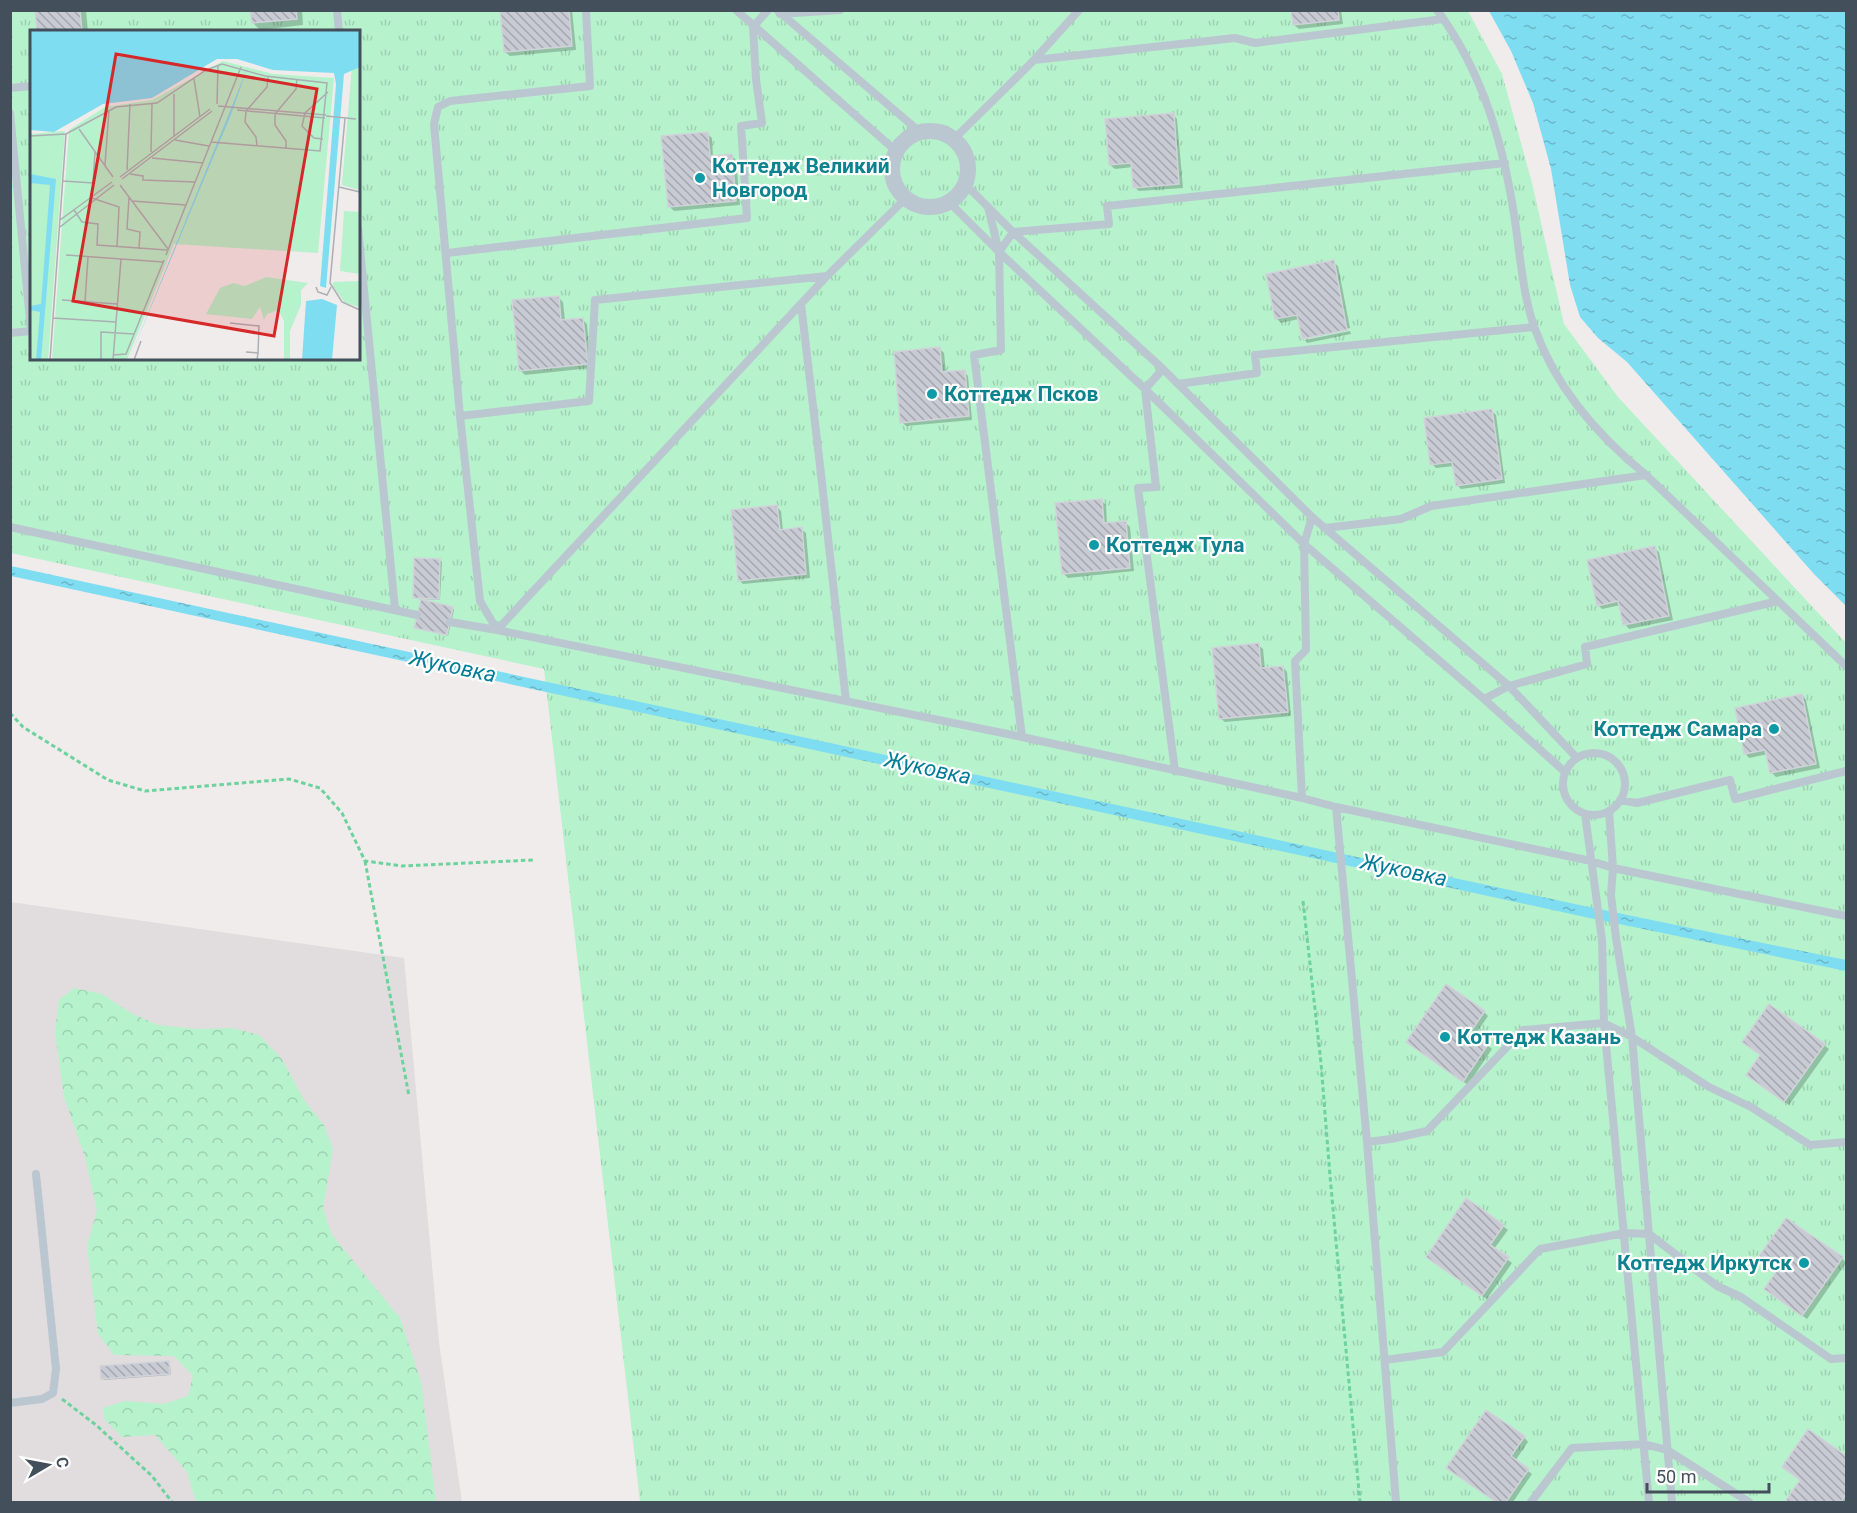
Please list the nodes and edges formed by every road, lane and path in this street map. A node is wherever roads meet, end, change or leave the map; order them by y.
1 (338, 10) edge
2 (586, 10) edge
3 (736, 10) edge
4 (768, 10) edge
5 (840, 10) edge
6 (1078, 10) edge
7 (1437, 10) edge
8 (779, 12) edge
9 (1443, 20) junction
10 (753, 27) junction
11 (339, 30) edge
12 (1034, 60) junction
13 (30, 86) edge
14 (10, 88) edge
15 (10, 113) edge
16 (920, 132) junction
17 (954, 139) junction
18 (896, 151) junction
19 (1505, 163) junction
20 (965, 184) junction
21 (906, 198) junction
22 (948, 202) junction
23 (988, 206) junction
24 (1013, 232) junction
25 (999, 252) junction
26 (447, 253) junction
27 (360, 263) edge
28 (827, 276) junction
29 (362, 298) edge
30 (801, 304) junction
31 (30, 321) edge
32 (1534, 327) junction
33 (30, 331) edge
34 (10, 333) edge
35 (1163, 369) junction
36 (1178, 384) junction
37 (1145, 389) junction
38 (460, 416) junction
39 (1646, 475) junction
40 (1312, 517) junction
41 (10, 527) edge
42 (1325, 528) junction
43 (1304, 544) junction
44 (1778, 601) junction
45 (395, 609) junction
46 (417, 615) dead end
47 (450, 622) dead end
48 (497, 630) junction
49 (1846, 666) edge
50 (1509, 686) junction
51 (1484, 699) junction
52 (846, 701) junction
53 (10, 713) edge
54 (1022, 737) junction
55 (1577, 758) junction
56 (1175, 771) junction
57 (1846, 771) edge
58 (1565, 772) junction
59 (1302, 798) junction
60 (1620, 800) junction
61 (1336, 807) junction
62 (1609, 812) junction
63 (1585, 814) junction
64 (532, 860) dead end
65 (365, 861) junction
66 (1591, 861) junction
67 (1613, 868) junction
68 (1303, 901) dead end
69 (1846, 916) edge
70 (1604, 1023) junction
71 (1632, 1037) junction
72 (409, 1096) dead end
73 (1367, 1142) junction
74 (1846, 1142) edge
75 (36, 1174) dead end
76 (1625, 1233) junction
77 (1649, 1234) junction
78 (1846, 1358) edge
79 (1385, 1360) junction
80 (53, 1392) junction
81 (10, 1403) edge
82 (1644, 1444) junction
83 (1667, 1450) junction
84 (172, 1503) edge
85 (1360, 1503) edge
86 (1396, 1503) edge
87 (1531, 1503) edge
88 (1649, 1503) edge
89 (1672, 1503) edge
90 (1749, 1503) edge

1 - 11 lane
2 - 26 lane
3 - 10 lane
4 - 10 lane
5 - 8 lane
6 - 12 lane
7 - 9 lane
8 - 16 lane
9 - 12 lane
9 - 19 lane
10 - 18 lane
10 - 26 lane
12 - 17 lane
13 - 14 lane
15 - 31 lane
16 - 17 street
16 - 18 street
17 - 20 street
18 - 21 street
19 - 24 lane
19 - 32 lane
20 - 22 street
20 - 23 lane
21 - 22 street
21 - 28 lane
22 - 25 lane
23 - 24 lane
23 - 25 lane
24 - 25 lane
24 - 35 lane
25 - 37 lane
25 - 54 lane
26 - 38 lane
27 - 29 lane
28 - 30 lane
28 - 38 lane
29 - 45 lane
30 - 48 lane
30 - 52 lane
32 - 36 lane
32 - 39 lane
33 - 34 lane
35 - 36 lane
35 - 37 lane
36 - 40 lane
37 - 43 lane
37 - 56 lane
38 - 48 lane
39 - 42 lane
39 - 44 lane
40 - 42 lane
40 - 43 lane
41 - 45 lane
42 - 50 lane
43 - 51 lane
43 - 59 lane
44 - 49 lane
44 - 50 lane
45 - 46 lane
47 - 48 lane
48 - 52 lane
50 - 51 lane
50 - 55 lane
51 - 58 lane
52 - 54 lane
53 - 65 path
54 - 56 lane
55 - 58 lane
55 - 60 lane
56 - 59 lane
57 - 60 lane
58 - 63 lane
59 - 61 lane
60 - 62 lane
61 - 66 lane
61 - 73 lane
62 - 63 lane
62 - 67 lane
63 - 66 lane
64 - 65 path
65 - 72 path
66 - 67 lane
66 - 70 lane
67 - 69 lane
67 - 71 lane
68 - 85 path
70 - 71 lane
70 - 73 lane
70 - 76 lane
71 - 74 lane
71 - 77 lane
73 - 79 lane
75 - 80 lane
76 - 77 lane
76 - 79 lane
76 - 82 lane
77 - 78 lane
77 - 83 lane
79 - 86 lane
80 - 81 lane
80 - 84 path
82 - 83 lane
82 - 87 lane
82 - 88 lane
83 - 89 lane
83 - 90 lane

